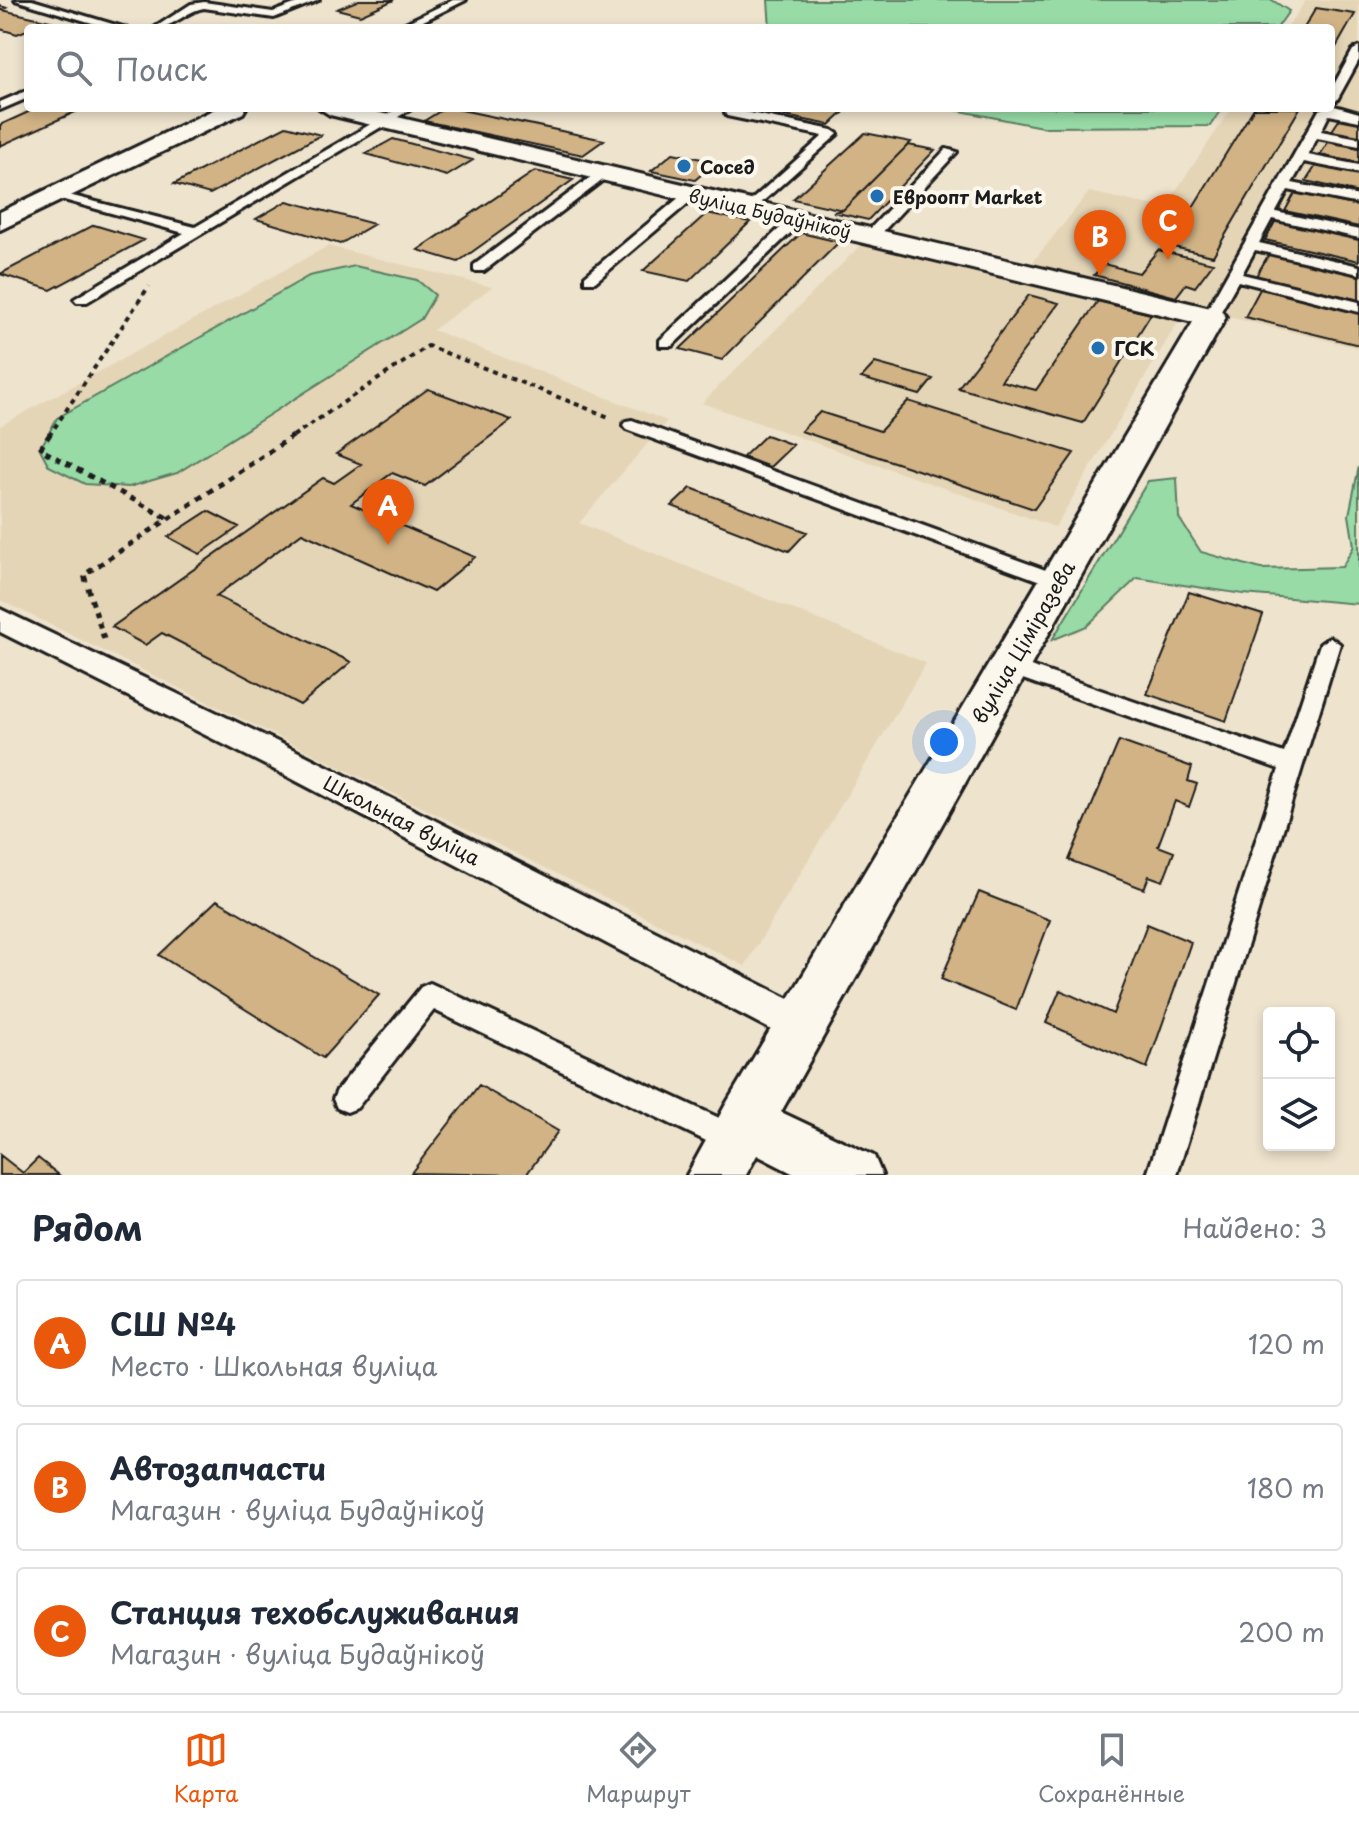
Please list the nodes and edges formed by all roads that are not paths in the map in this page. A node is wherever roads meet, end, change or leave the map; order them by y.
1 (20, 0) edge
2 (185, 0) edge
3 (314, 0) edge
4 (461, 0) edge
5 (204, 5) junction
6 (107, 24) edge
7 (165, 24) edge
8 (409, 24) edge
9 (1359, 51) edge
10 (1353, 72) edge
11 (24, 96) edge
12 (1335, 99) edge
13 (1335, 101) edge
14 (0, 106) edge
15 (227, 112) edge
16 (346, 112) edge
17 (400, 112) edge
18 (1326, 112) edge
19 (731, 113) dead end
20 (1359, 117) edge
21 (383, 121) junction
22 (1313, 133) junction
23 (1359, 142) edge
24 (951, 152) dead end
25 (1300, 157) junction
26 (1359, 169) edge
27 (605, 173) junction
28 (1284, 185) junction
29 (58, 194) junction
30 (692, 194) junction
31 (1359, 200) edge
32 (751, 208) junction
33 (1268, 214) junction
34 (798, 219) junction
35 (0, 222) edge
36 (197, 232) junction
37 (1359, 234) edge
38 (871, 236) junction
39 (1251, 245) junction
40 (479, 268) dead end
41 (1359, 270) edge
42 (1234, 276) junction
43 (590, 279) dead end
44 (82, 299) dead end
45 (1359, 307) edge
46 (1211, 317) junction
47 (666, 343) dead end
48 (632, 425) road end
49 (1058, 581) junction
50 (0, 619) edge
51 (1330, 644) dead end
52 (1008, 666) junction
53 (1290, 764) junction
54 (801, 1025) junction
55 (347, 1099) dead end
56 (732, 1146) edge
57 (854, 1175) edge
58 (1162, 1175) edge

1 - 6 lane
2 - 5 lane
3 - 5 lane
4 - 8 lane
5 - 7 lane
9 - 10 lane
10 - 12 lane
11 - 14 lane
13 - 20 lane
15 - 29 street
16 - 21 street, вуліца Будаўнікоў
17 - 21 lane
18 - 22 lane
19 - 32 lane
21 - 27 street, вуліца Будаўнікоў
21 - 36 lane
22 - 23 lane
22 - 25 lane
24 - 38 lane
25 - 26 lane
25 - 28 lane
27 - 30 street, вуліца Будаўнікоў
27 - 40 lane
28 - 31 lane
28 - 33 lane
29 - 35 street
29 - 36 lane
30 - 32 street, вуліца Будаўнікоў
30 - 43 lane
32 - 34 street, вуліца Будаўнікоў
33 - 37 lane
33 - 39 lane
34 - 38 street, вуліца Будаўнікоў
34 - 47 lane
36 - 44 lane
38 - 46 street, вуліца Будаўнікоў
39 - 41 lane
39 - 42 lane
42 - 45 lane
42 - 46 lane
46 - 49 street, вуліца Ціміразева
48 - 49 lane
49 - 52 street, вуліца Ціміразева
50 - 54 street, Школьная вуліца
51 - 53 lane
52 - 53 lane
52 - 54 street, вуліца Ціміразева
53 - 58 lane
54 - 56 street, вуліца Ціміразева
55 - 56 lane
56 - 57 street

